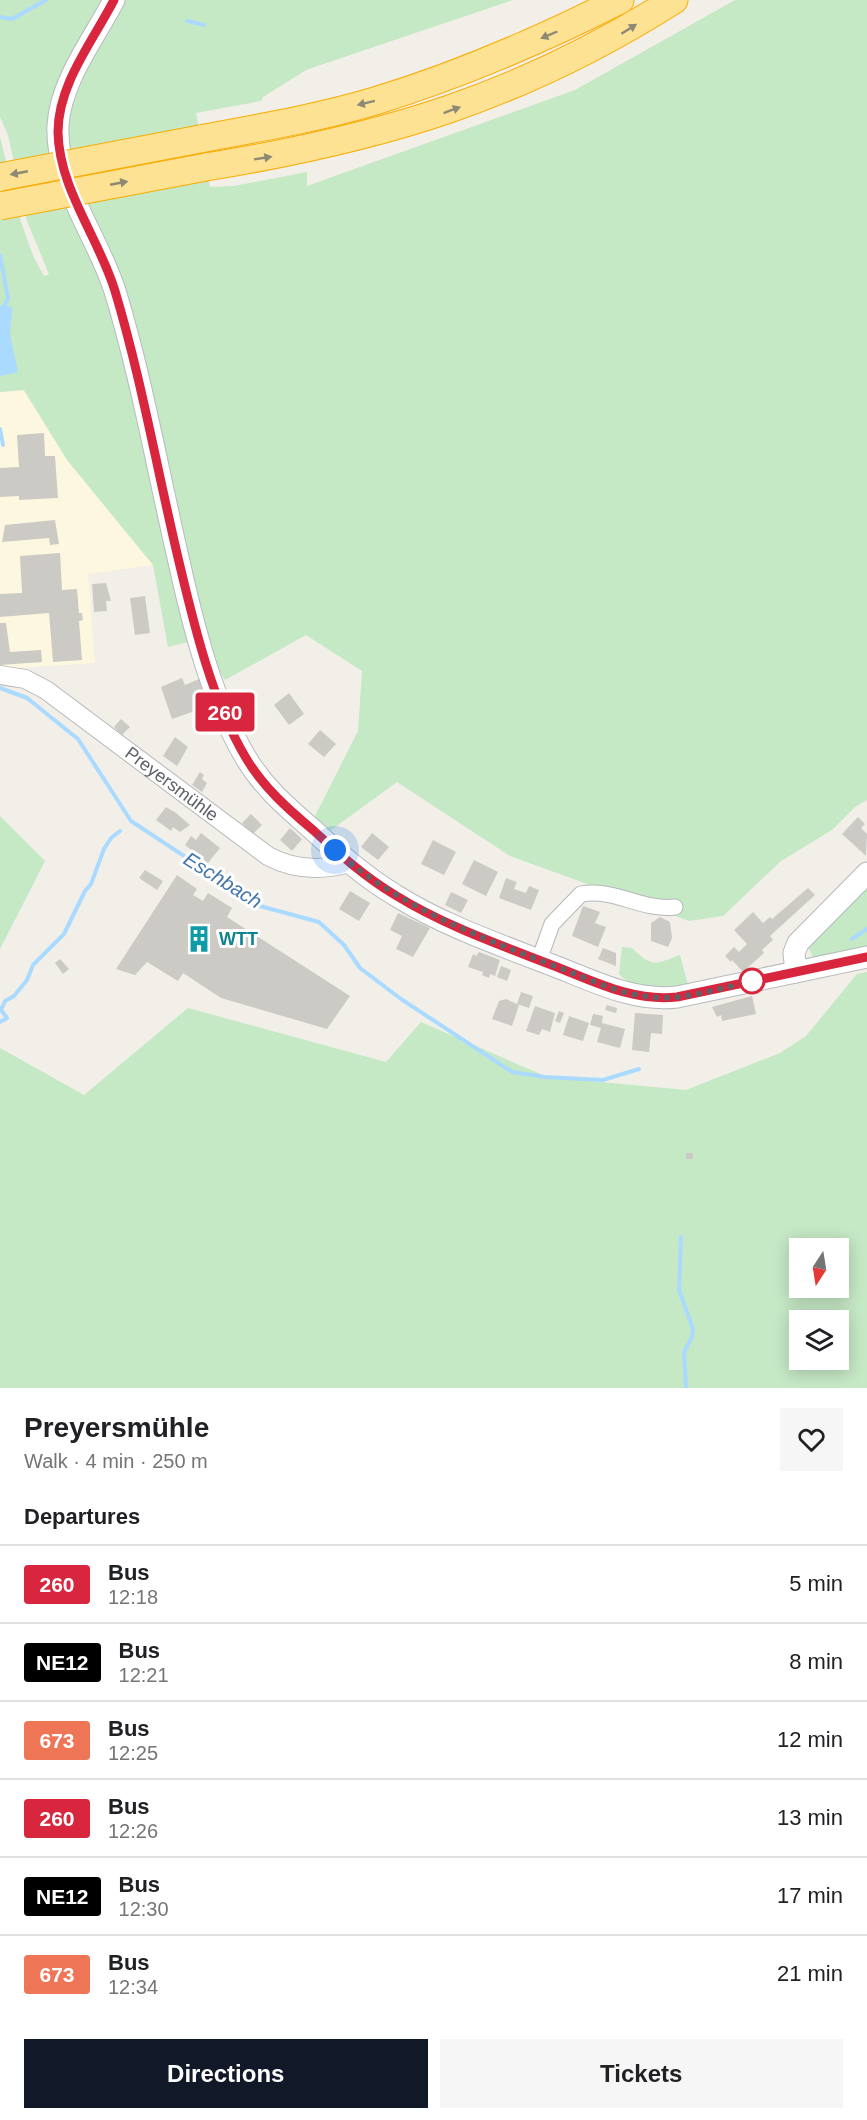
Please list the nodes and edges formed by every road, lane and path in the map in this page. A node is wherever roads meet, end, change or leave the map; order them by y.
1 (114, 0) edge
2 (620, 0) edge
3 (674, 0) edge
4 (0, 177) edge
5 (0, 206) edge
6 (0, 675) edge
7 (349, 863) junction
8 (867, 873) edge
9 (675, 907) dead end
10 (867, 957) edge
11 (539, 960) junction
12 (796, 972) junction

1 - 7 main road
2 -> 4 highway, bridge
5 -> 3 highway, bridge
6 - 7 street, Preyersmühle
7 - 11 main road
8 - 12 main road
9 - 11 street
10 - 12 main road
11 - 12 main road

